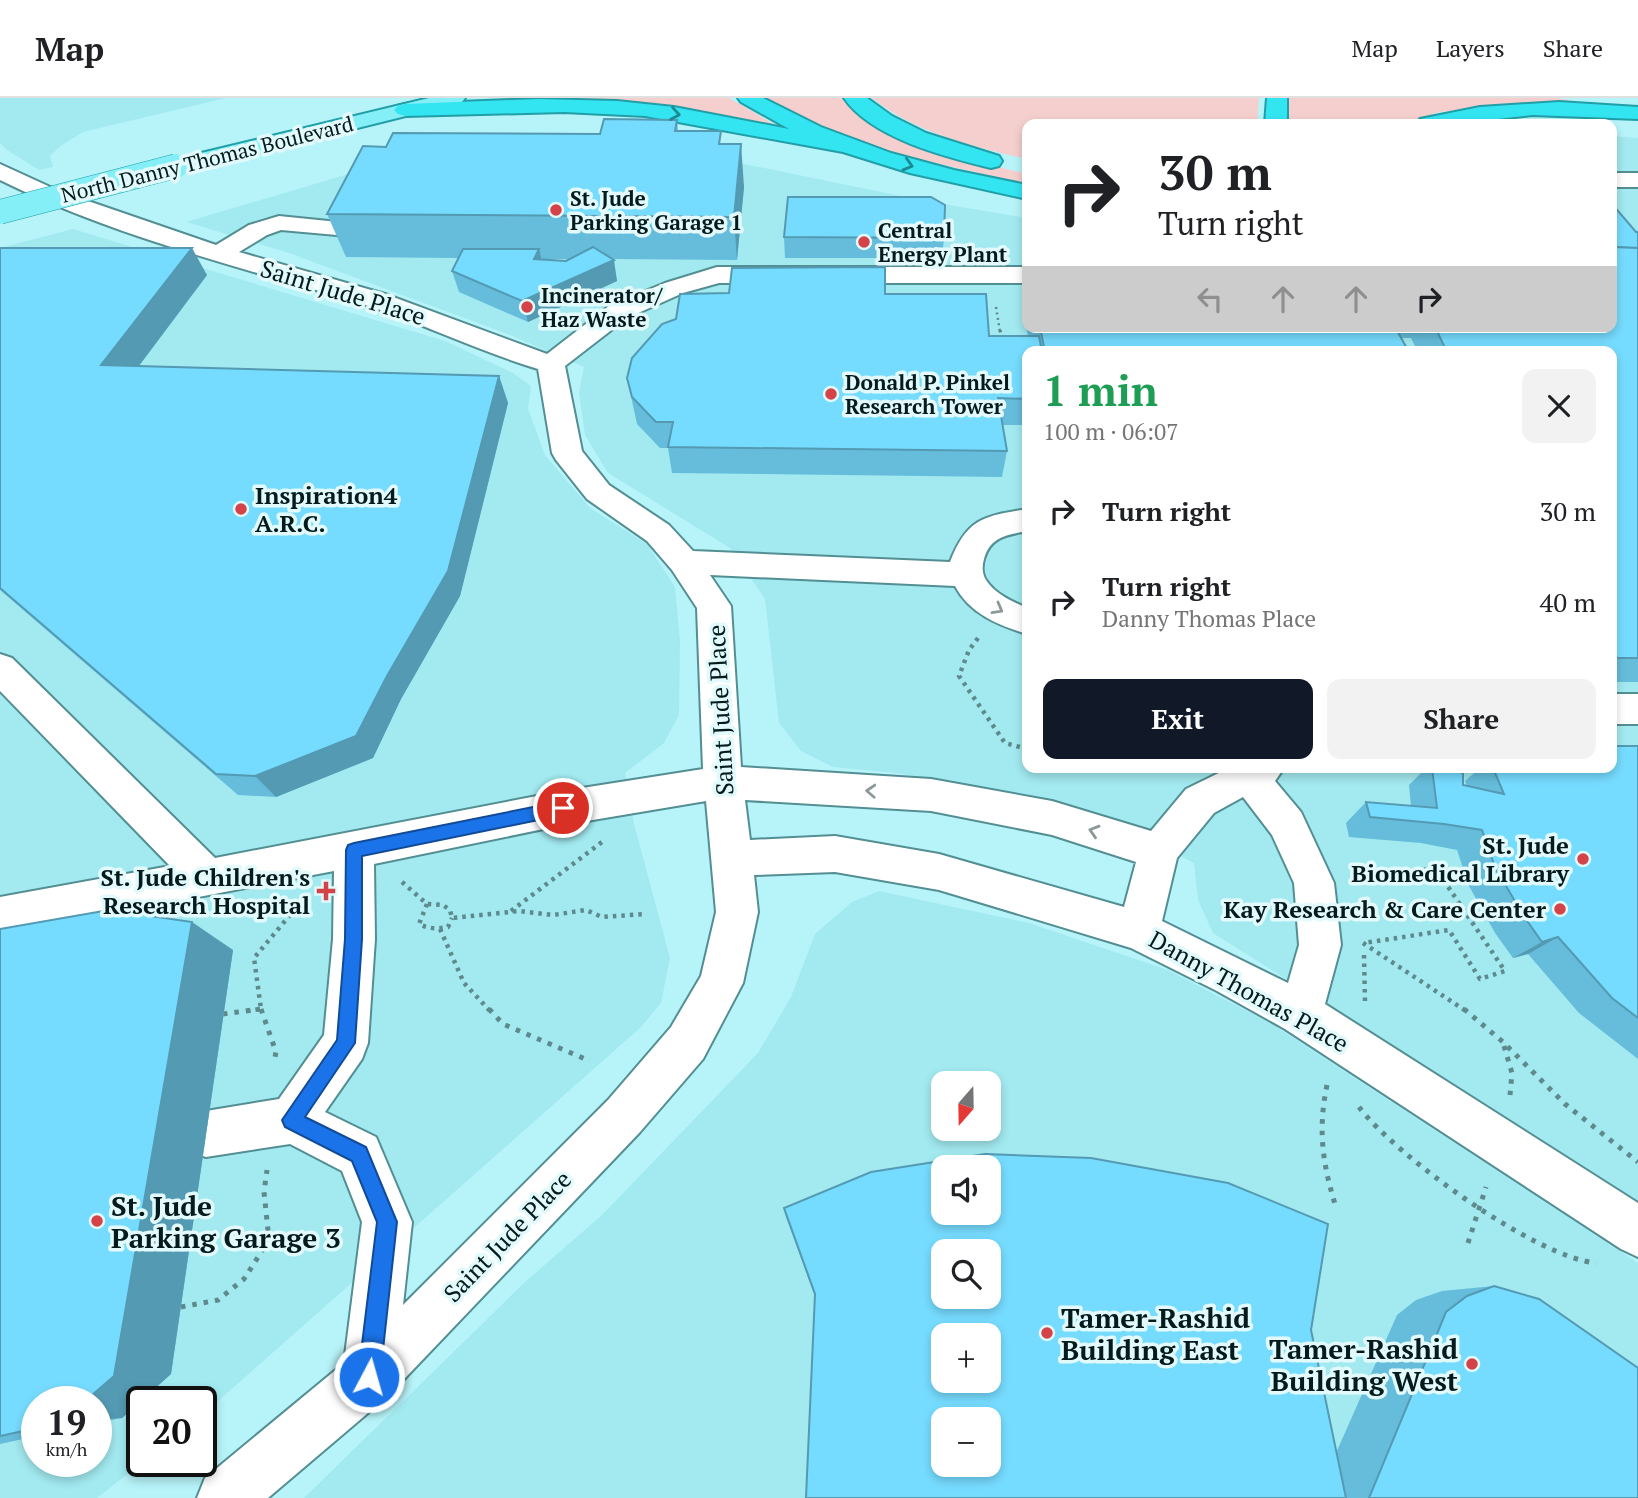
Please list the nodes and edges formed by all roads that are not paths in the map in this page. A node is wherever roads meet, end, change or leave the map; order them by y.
1 (455, 98) edge
2 (748, 98) edge
3 (854, 98) edge
4 (1277, 98) edge
5 (405, 110) junction
6 (1638, 113) edge
7 (1277, 119) edge
8 (1452, 119) edge
9 (843, 145) junction
10 (1016, 167) dead end
11 (0, 171) edge
12 (1617, 180) edge
13 (1638, 180) edge
14 (1022, 191) edge
15 (0, 212) edge
16 (359, 230) edge
17 (219, 254) junction
18 (1022, 275) edge
19 (551, 364) junction
20 (1022, 521) edge
21 (684, 562) junction
22 (967, 575) junction
23 (1022, 619) edge
24 (0, 668) edge
25 (1617, 709) edge
26 (1638, 709) edge
27 (1255, 773) edge
28 (1258, 773) edge
29 (723, 782) junction
30 (354, 850) junction
31 (1159, 851) junction
32 (733, 858) junction
33 (207, 877) junction
34 (0, 916) edge
35 (1139, 931) junction
36 (1301, 1014) junction
37 (292, 1120) junction
38 (206, 1134) dead end
39 (1638, 1232) edge
40 (369, 1377) junction
41 (225, 1498) edge

1 - 5 main road, North Danny Thomas Boulevard
2 - 9 highway
3 - 10 highway
4 - 7 highway
5 -> 9 highway
5 - 15 main road, North Danny Thomas Boulevard, bridge
6 - 8 highway
9 -> 14 highway
11 - 17 street, Saint Jude Place
12 - 13 street
16 - 17 street
17 - 19 street, Saint Jude Place
18 - 19 street
19 - 21 street, Saint Jude Place
20 - 22 street
21 - 22 street
21 - 29 street, Saint Jude Place
22 -> 23 street
24 - 33 street
25 - 26 street
27 - 31 street
28 - 36 street
29 - 30 street
31 -> 29 street
29 - 32 street, Saint Jude Place
30 - 33 street
30 - 37 street
31 - 35 street
32 - 35 street, Danny Thomas Place
32 - 40 street, Saint Jude Place
33 - 34 street
35 - 36 street, Danny Thomas Place
36 - 39 street, Danny Thomas Place
37 - 38 street
37 - 40 street
40 - 41 street, Saint Jude Place

